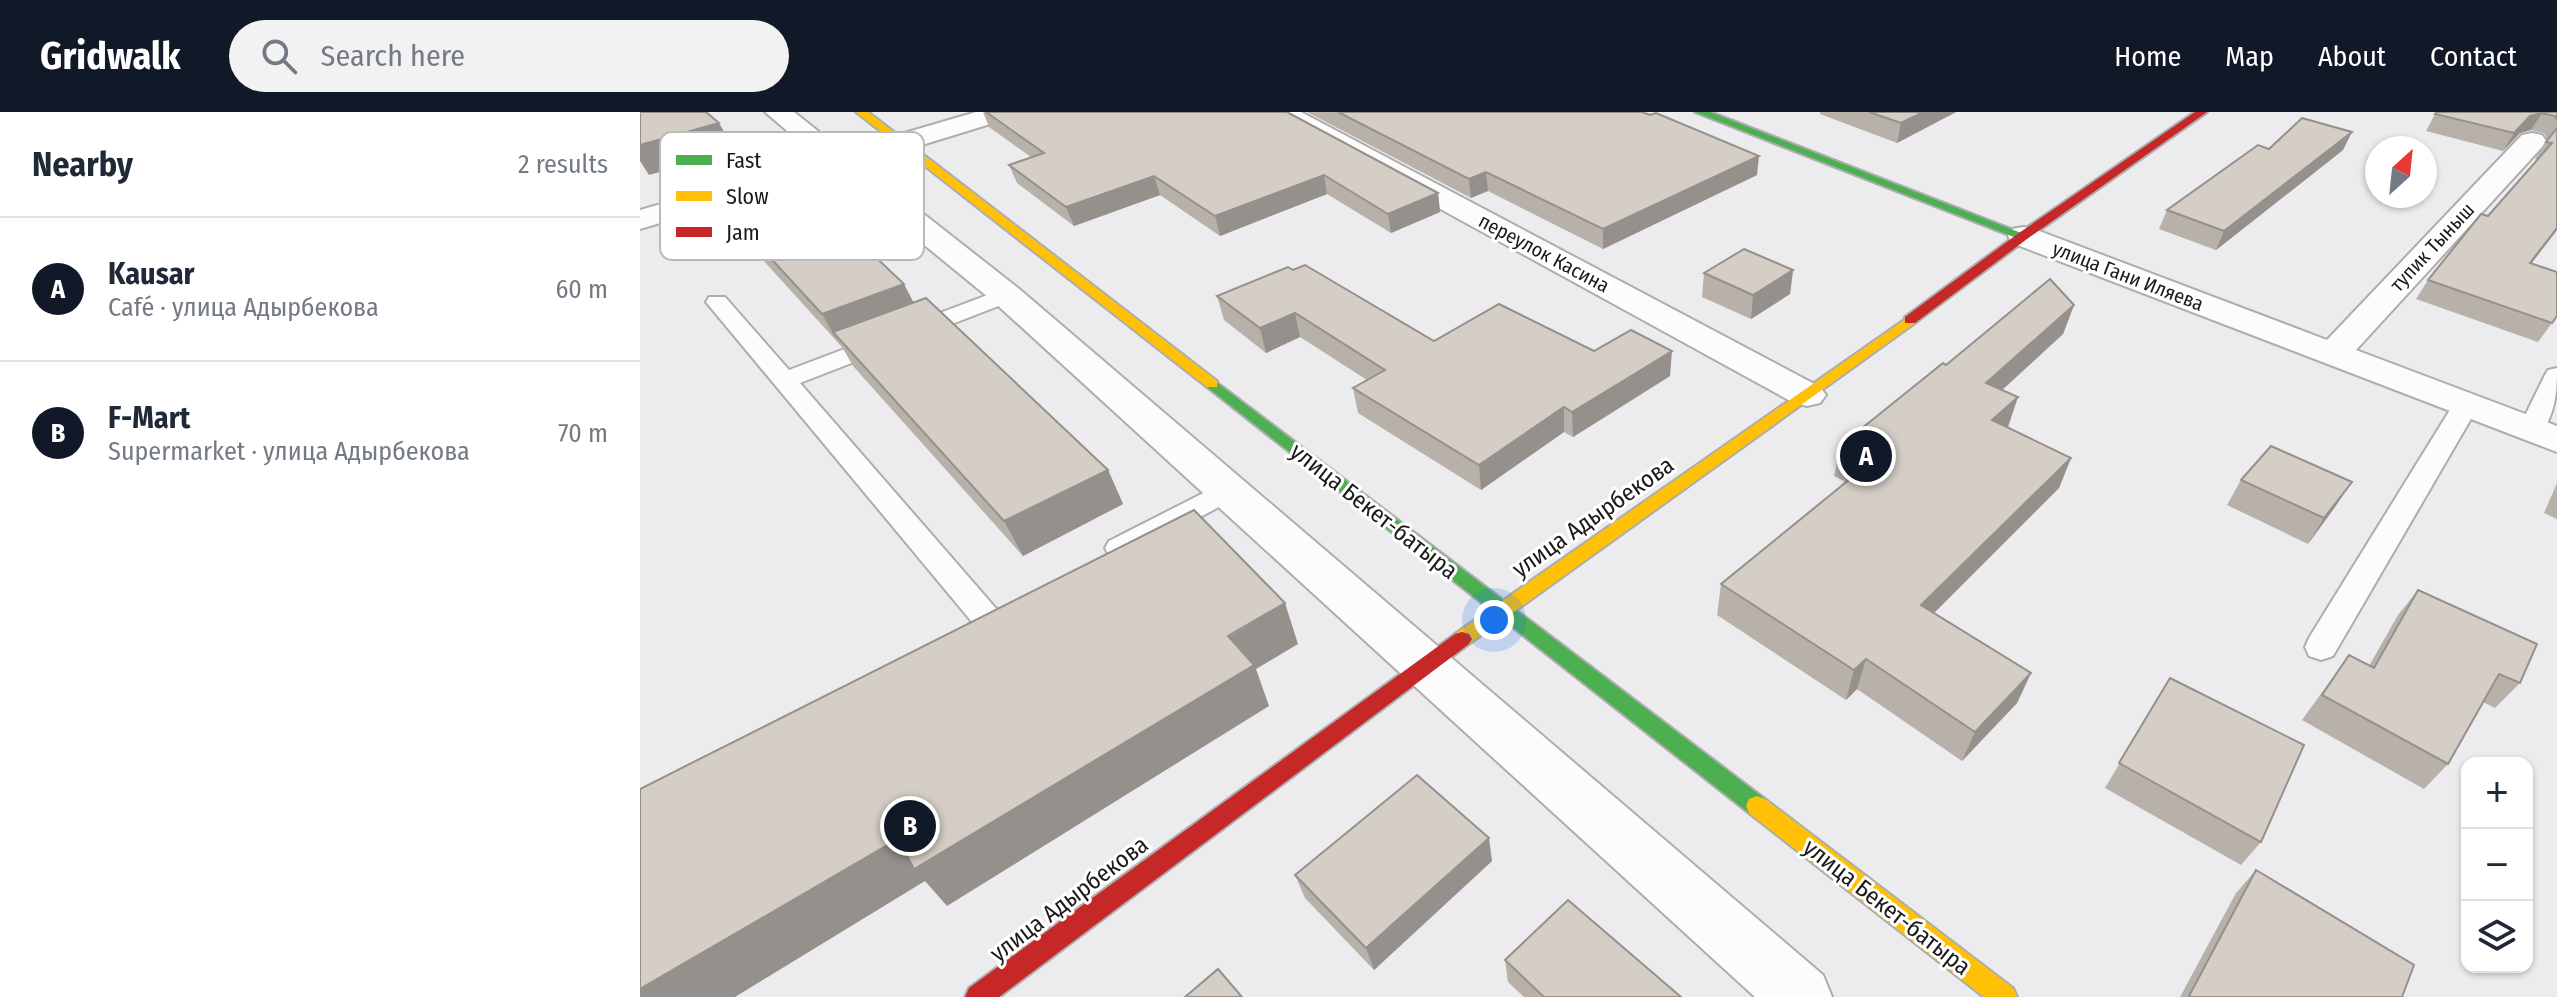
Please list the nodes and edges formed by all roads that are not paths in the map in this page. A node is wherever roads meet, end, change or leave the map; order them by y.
1 (778, 112) edge
2 (861, 112) edge
3 (1004, 112) edge
4 (1282, 112) edge
5 (1700, 112) edge
6 (2202, 112) edge
7 (802, 132) edge
8 (886, 132) edge
9 (924, 136) edge
10 (2532, 141) dead end
11 (924, 162) edge
12 (660, 214) edge
13 (640, 220) edge
14 (924, 230) edge
15 (2023, 236) junction
16 (1006, 295) junction
17 (717, 302) dead end
18 (2333, 354) junction
19 (2557, 375) edge
20 (784, 381) junction
21 (1807, 395) junction
22 (2466, 405) junction
23 (2544, 435) edge
24 (1227, 490) junction
25 (1095, 562) edge
26 (1502, 611) junction
27 (988, 620) edge
28 (2321, 647) dead end
29 (1426, 664) junction
30 (978, 997) edge
31 (1801, 997) edge
32 (2004, 997) edge

1 - 7 street
2 - 8 street, улица Бекет-батыра
3 - 9 street
4 - 21 street, переулок Касина
5 - 15 street, улица Гани Иляева
6 - 15 street, улица Адырбекова
10 - 18 street, тупик Тыныш
11 - 26 street, улица Бекет-батыра
12 - 13 street
14 - 16 street
15 - 18 street, улица Гани Иляева
15 - 21 street, улица Адырбекова
16 - 20 lane
16 - 24 street
17 - 20 lane
18 - 22 street, улица Гани Иляева
19 - 23 lane
20 - 27 lane
21 - 26 street, улица Адырбекова
22 - 23 street, улица Гани Иляева
22 - 28 lane
24 - 25 lane
24 - 29 street
26 - 29 street, улица Адырбекова
26 - 32 street, улица Бекет-батыра
29 - 30 street, улица Адырбекова
29 - 31 street

